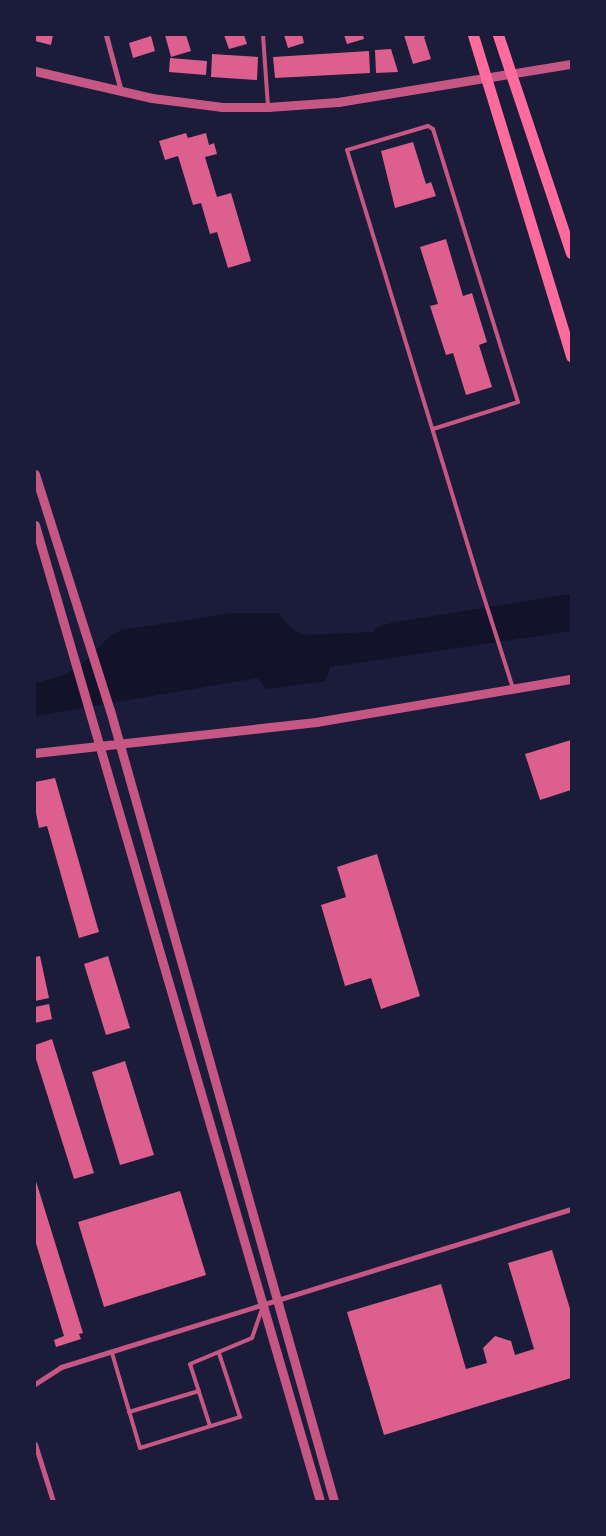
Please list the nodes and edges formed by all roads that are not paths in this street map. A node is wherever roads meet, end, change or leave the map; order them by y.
1 (106, 35) edge
2 (263, 35) edge
3 (473, 35) edge
4 (498, 35) edge
5 (571, 64) edge
6 (35, 71) edge
7 (510, 74) junction
8 (486, 78) junction
9 (121, 91) junction
10 (268, 107) junction
11 (571, 253) edge
12 (571, 356) edge
13 (433, 429) junction
14 (35, 474) edge
15 (35, 525) edge
16 (571, 679) edge
17 (513, 689) junction
18 (120, 744) junction
19 (102, 746) junction
20 (35, 754) edge
21 (571, 1209) edge
22 (277, 1300) junction
23 (264, 1304) junction
24 (112, 1353) junction
25 (219, 1353) junction
26 (35, 1384) edge
27 (199, 1391) junction
28 (129, 1412) junction
29 (210, 1426) junction
30 (35, 1444) edge
31 (53, 1501) edge
32 (320, 1501) edge
33 (334, 1501) edge

1 - 9 street
2 - 10 lane
3 - 8 main road
4 - 7 main road
5 - 7 street
6 - 9 street
7 - 8 street
7 - 11 main road
8 - 10 street
8 - 12 main road
9 - 10 street
13 - 13 lane
13 - 17 lane
14 - 18 street
15 - 19 street
16 - 17 street
17 - 18 street
18 - 19 street
18 - 22 street
19 - 20 street
19 - 23 street
21 - 22 street
22 - 23 street
22 - 33 street
23 - 24 street
23 - 25 lane
23 - 32 street
24 - 26 street
24 - 28 lane
25 - 27 lane
25 - 29 lane
27 - 28 lane
27 - 29 lane
28 - 29 lane
30 - 31 street

